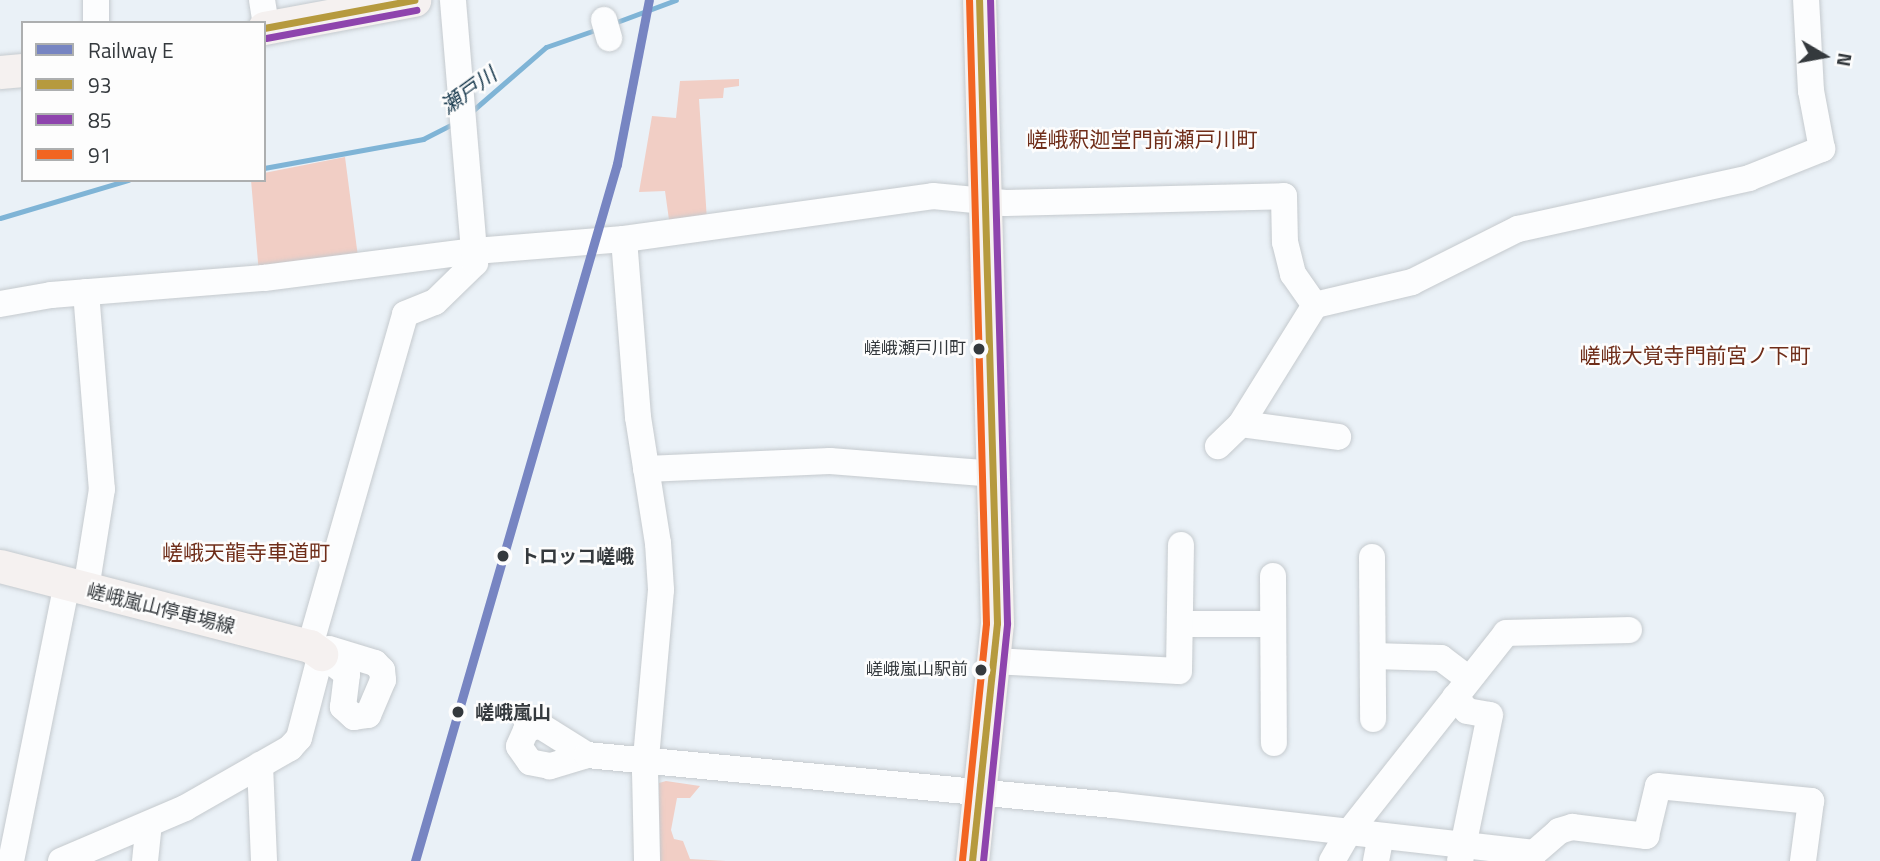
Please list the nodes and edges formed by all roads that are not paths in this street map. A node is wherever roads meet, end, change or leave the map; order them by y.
1 (96, 0) edge
2 (368, 0) edge
3 (414, 0) edge
4 (979, 0) edge
5 (1806, 0) edge
6 (458, 1) edge
7 (96, 21) edge
8 (265, 21) edge
9 (266, 21) edge
10 (266, 21) edge
11 (21, 59) edge
12 (0, 61) edge
13 (21, 70) edge
14 (0, 72) edge
15 (21, 80) edge
16 (0, 82) edge
17 (984, 200) junction
18 (624, 239) junction
19 (475, 251) junction
20 (86, 292) junction
21 (0, 304) edge
22 (1315, 305) junction
23 (1241, 424) junction
24 (1338, 437) dead end
25 (1218, 446) dead end
26 (646, 469) junction
27 (995, 474) junction
28 (1181, 545) dead end
29 (1372, 557) dead end
30 (0, 566) edge
31 (1273, 576) dead end
32 (76, 586) junction
33 (1183, 624) junction
34 (1273, 624) junction
35 (1629, 630) dead end
36 (316, 650) junction
37 (1373, 656) junction
38 (993, 661) junction
39 (1462, 688) junction
40 (1373, 719) dead end
41 (1274, 743) dead end
42 (587, 755) dead end
43 (646, 761) junction
44 (260, 765) junction
45 (978, 795) junction
46 (149, 825) junction
47 (1349, 832) junction
48 (1379, 848) edge
49 (1462, 853) edge
50 (1535, 857) edge
51 (11, 861) edge
52 (61, 861) edge
53 (145, 861) edge
54 (264, 861) edge
55 (648, 861) edge
56 (972, 861) edge
57 (1332, 861) edge
58 (1803, 861) edge

1 - 7 street
2 - 8 street
3 - 9 main road
4 - 17 main road
5 - 22 street
6 - 10 street
6 - 19 street
11 - 12 street
13 - 14 main road
15 - 16 street
17 - 18 street
17 - 22 street
17 - 27 main road
18 - 19 street
18 - 26 street
19 - 20 street
19 - 36 street
20 - 21 street
20 - 32 street
22 - 23 street
23 - 24 street
23 - 25 street
26 - 27 street
26 - 43 street
27 - 38 main road
28 - 33 street
29 - 37 street
30 - 32 main road, 嵯峨嵐山停車場線
31 - 34 street
32 - 36 main road, 嵯峨嵐山停車場線
32 - 51 street
33 - 34 street
33 - 38 street
34 - 41 street
35 - 39 street
36 - 44 street
37 - 39 street
37 - 40 street
38 - 45 main road
39 - 47 street
39 - 49 street
42 - 43 street
43 - 45 street
43 - 55 street
44 - 46 street
44 - 54 street
45 - 47 street
45 - 56 main road
46 - 52 street
46 - 53 street
47 - 48 street
47 - 57 street
48 - 49 street
49 - 50 street
50 - 58 street

